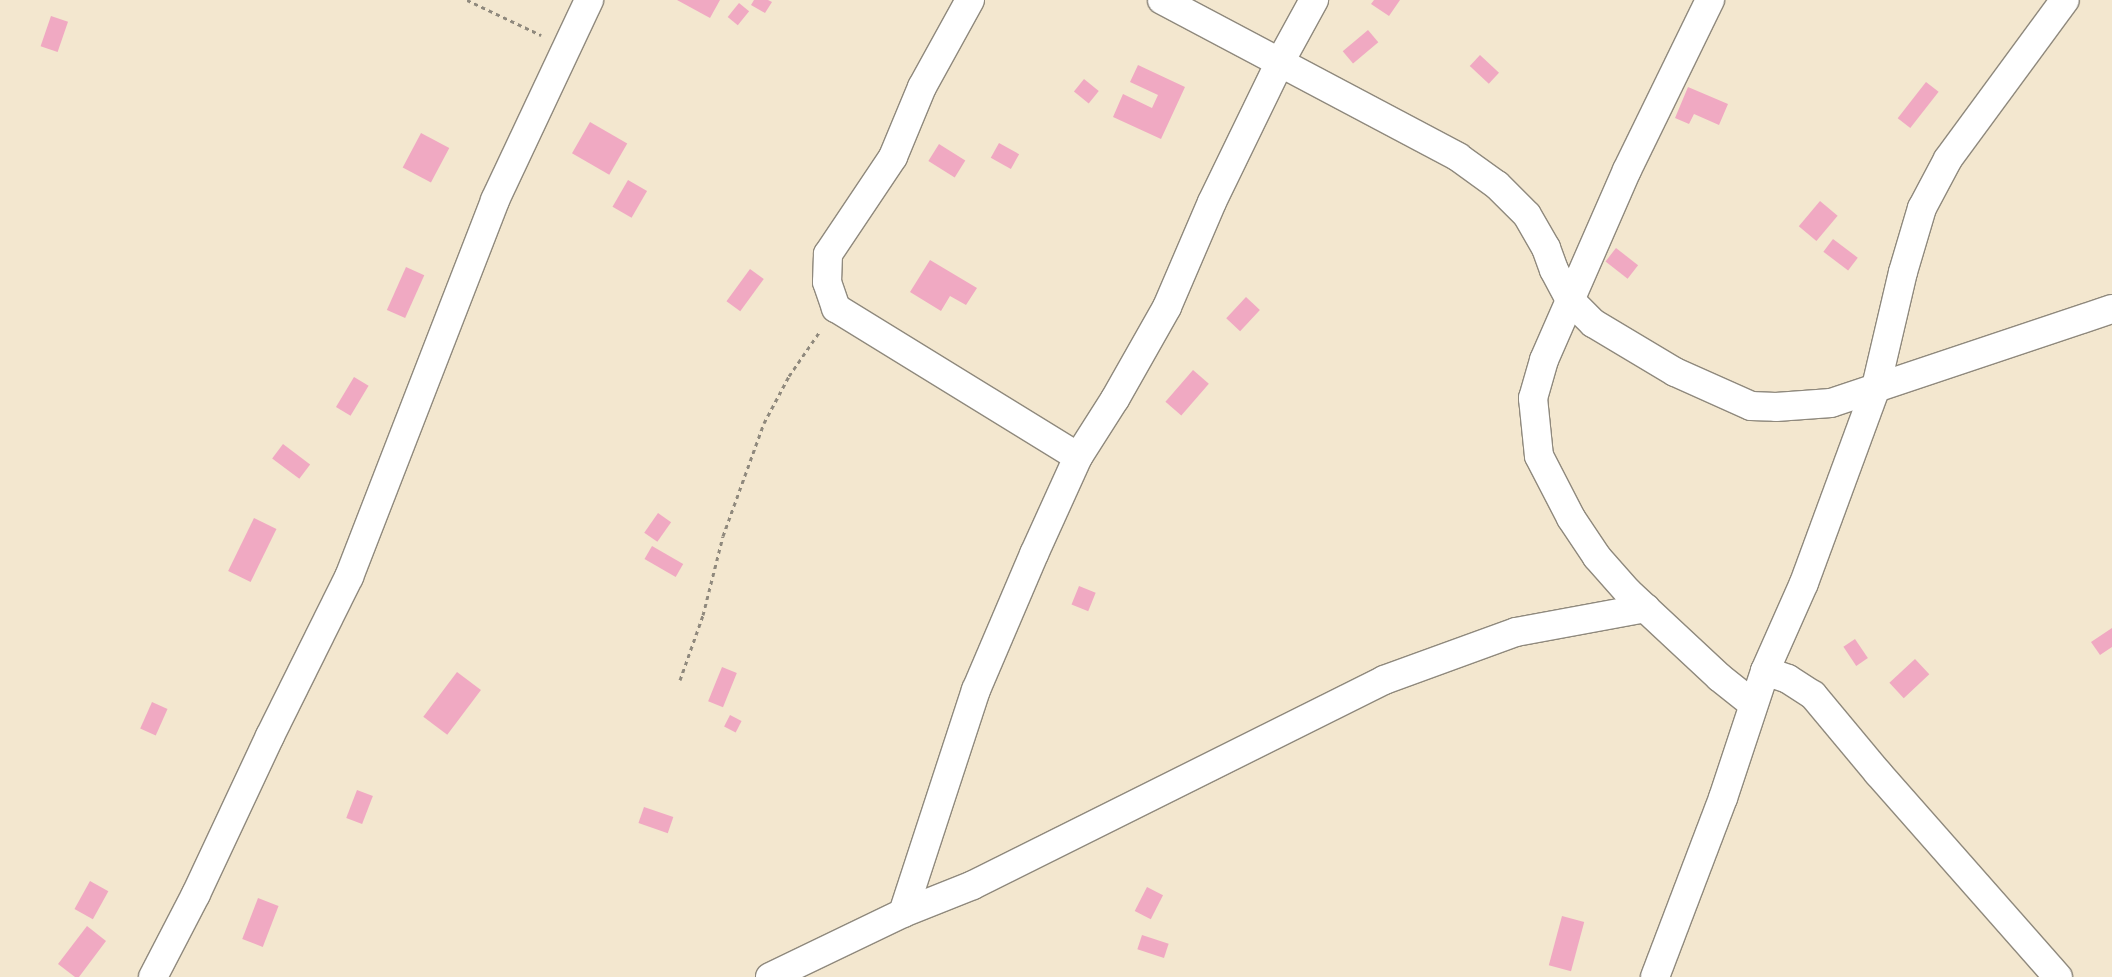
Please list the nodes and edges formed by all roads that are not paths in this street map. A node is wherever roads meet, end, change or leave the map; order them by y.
1 (589, 0) edge
2 (970, 0) edge
3 (1162, 0) edge
4 (1314, 0) edge
5 (1710, 0) edge
6 (2065, 0) edge
7 (1280, 62) junction
8 (1570, 300) junction
9 (2112, 309) edge
10 (1876, 387) junction
11 (1078, 457) junction
12 (1646, 608) junction
13 (1765, 671) junction
14 (1753, 704) junction
15 (903, 913) junction
16 (153, 977) edge
17 (770, 977) edge
18 (1654, 977) edge
19 (2058, 977) edge

1 - 16 street
2 - 11 street
3 - 7 street
4 - 7 street
5 - 8 street
6 - 10 street
7 - 8 street
7 - 11 street
8 - 10 street
8 - 12 street
9 - 10 street
10 - 13 street
11 - 15 street
12 - 14 street
12 - 15 street
13 - 14 street
13 - 19 street
14 - 18 street
15 - 17 street

